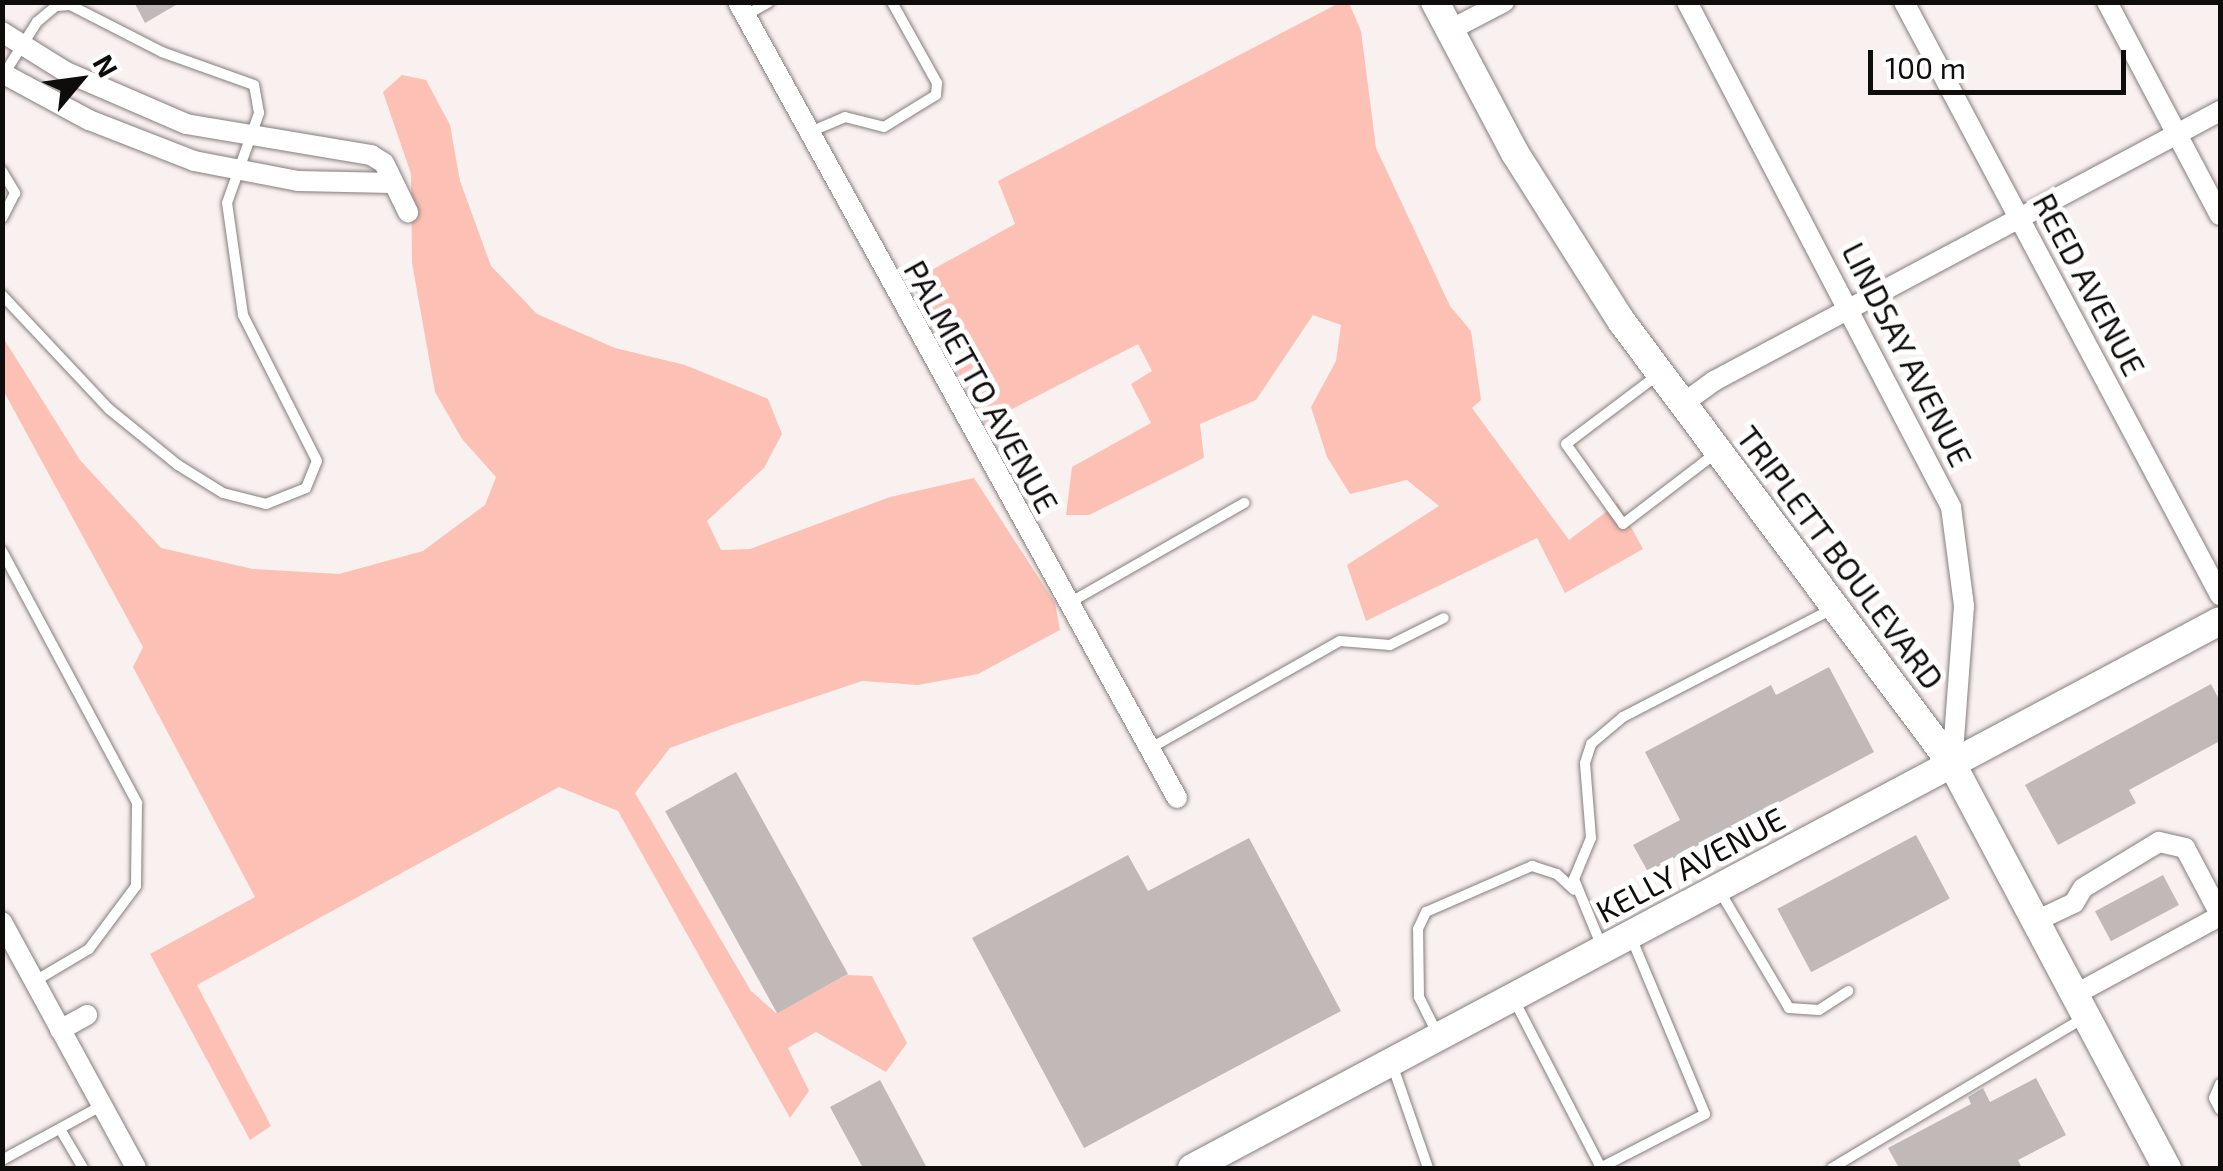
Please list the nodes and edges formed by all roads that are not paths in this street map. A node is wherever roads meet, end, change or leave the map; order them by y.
1 (769, 2) edge
2 (892, 2) edge
3 (1435, 2) edge
4 (1504, 2) edge
5 (1688, 2) edge
6 (1904, 2) edge
7 (2107, 2) edge
8 (741, 9) edge
9 (1450, 30) junction
10 (2, 32) edge
11 (22, 46) junction
12 (3, 73) edge
13 (2220, 111) edge
14 (809, 132) junction
15 (2178, 134) junction
16 (250, 138) junction
17 (2, 170) edge
18 (238, 172) junction
19 (393, 183) junction
20 (408, 212) dead end
21 (2220, 214) edge
22 (2, 218) edge
23 (2021, 218) junction
24 (2, 295) edge
25 (1852, 308) junction
26 (1659, 374) junction
27 (1681, 405) junction
28 (1716, 452) junction
29 (1244, 503) dead end
30 (2, 551) edge
31 (2220, 595) edge
32 (1068, 603) junction
33 (1835, 608) junction
34 (1444, 618) dead end
35 (2220, 622) edge
36 (1148, 750) junction
37 (1952, 764) junction
38 (1177, 798) dead end
39 (1718, 889) junction
40 (1576, 893) junction
41 (2220, 915) edge
42 (2036, 920) junction
43 (2, 922) edge
44 (1630, 936) junction
45 (1604, 950) junction
46 (34, 981) junction
47 (1848, 991) dead end
48 (1513, 998) junction
49 (2080, 1006) junction
50 (87, 1015) dead end
51 (60, 1030) junction
52 (1439, 1038) junction
53 (1392, 1063) junction
54 (2220, 1084) edge
55 (102, 1105) junction
56 (2220, 1110) edge
57 (60, 1128) junction
58 (2, 1160) edge
59 (83, 1168) edge
60 (136, 1168) edge
61 (1192, 1168) edge
62 (1428, 1168) edge
63 (1601, 1168) edge
64 (1832, 1168) edge
65 (2167, 1168) edge

1 - 8 lane
2 - 14 lane
3 - 9 main road, TRIPLETT BOULEVARD
4 - 9 street
5 - 25 street, LINDSAY AVENUE
6 - 23 street, REED AVENUE
7 - 15 street
8 - 14 street, PALMETTO AVENUE
9 - 26 main road, TRIPLETT BOULEVARD
10 - 11 street
11 - 12 lane
11 - 16 street
11 - 16 lane
12 - 18 street
13 - 15 street
14 - 32 street, PALMETTO AVENUE
15 - 21 street
15 - 23 street
16 - 18 lane
16 - 19 street
17 - 22 lane
18 - 19 street
18 - 24 lane
19 - 20 street
23 - 25 street
23 - 31 street, REED AVENUE
25 - 27 street
25 - 37 street, LINDSAY AVENUE
26 - 27 main road, TRIPLETT BOULEVARD
26 - 28 lane
27 - 28 main road, TRIPLETT BOULEVARD
28 - 33 main road, TRIPLETT BOULEVARD
29 - 32 lane
30 - 46 lane
32 - 36 street, PALMETTO AVENUE
33 - 37 main road, TRIPLETT BOULEVARD
33 - 40 lane
34 - 36 lane
35 - 37 main road, KELLY AVENUE
36 - 38 street, PALMETTO AVENUE
37 - 39 main road, KELLY AVENUE
37 - 42 main road, TRIPLETT BOULEVARD
39 - 44 main road, KELLY AVENUE
39 - 47 lane
40 - 45 lane
40 - 52 lane
41 - 42 street
41 - 49 street
42 - 49 main road, TRIPLETT BOULEVARD
43 - 46 street
44 - 45 main road, KELLY AVENUE
44 - 63 lane
45 - 48 main road, KELLY AVENUE
46 - 51 street
48 - 52 main road, KELLY AVENUE
48 - 63 lane
49 - 64 lane
49 - 65 main road, TRIPLETT BOULEVARD
50 - 51 street
51 - 55 street
52 - 53 main road, KELLY AVENUE
53 - 61 main road, KELLY AVENUE
53 - 62 lane
54 - 56 lane
55 - 57 lane
55 - 60 street
57 - 58 lane
57 - 59 lane

